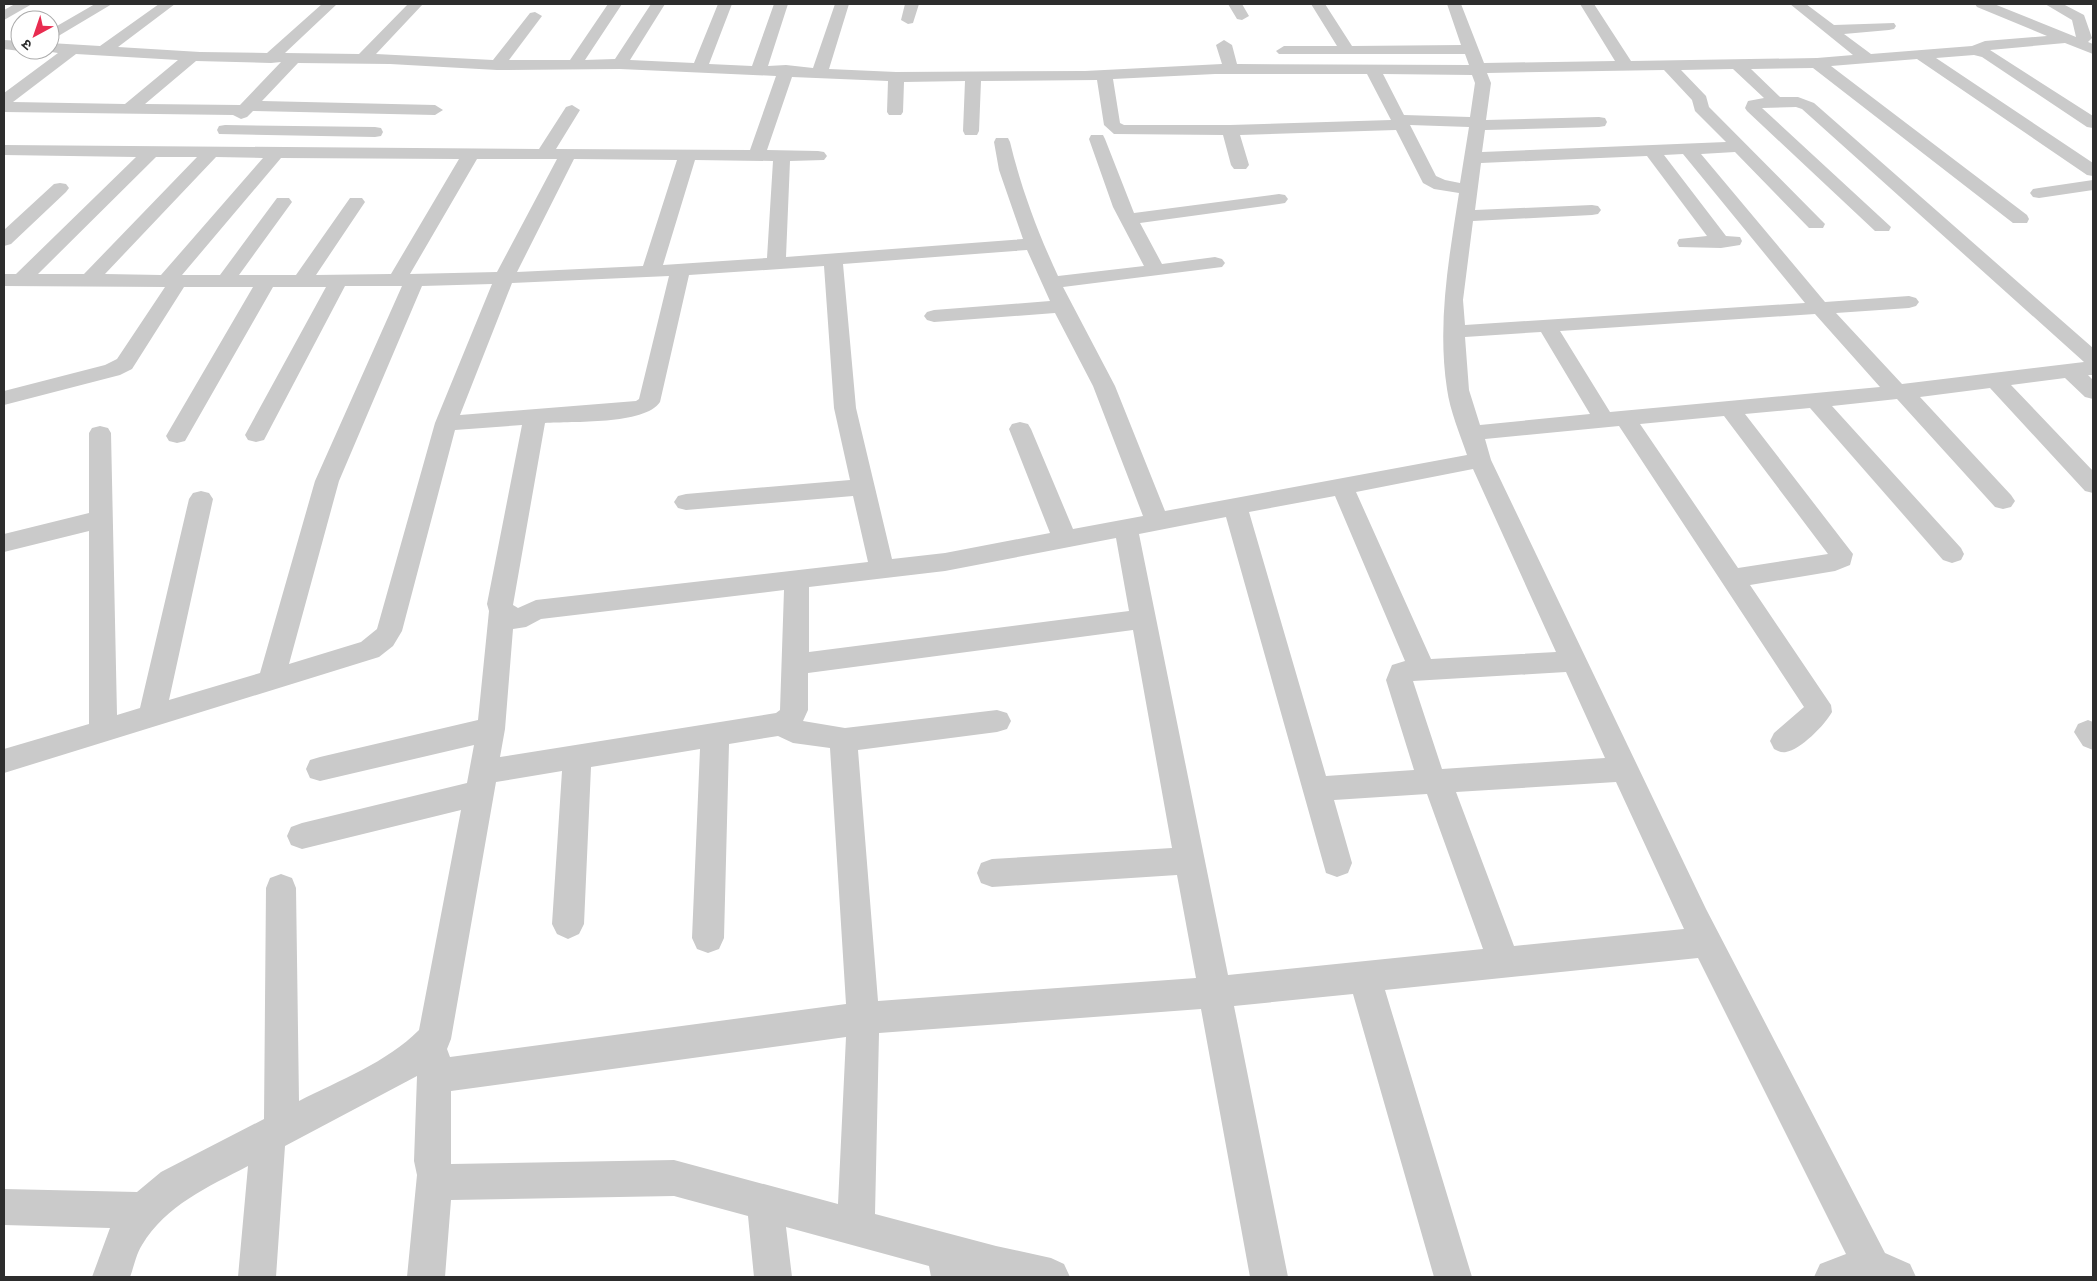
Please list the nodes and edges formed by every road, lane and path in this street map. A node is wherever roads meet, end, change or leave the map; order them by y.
1 (25, 4) edge
2 (105, 4) edge
3 (168, 4) edge
4 (330, 4) edge
5 (416, 4) edge
6 (615, 4) edge
7 (658, 4) edge
8 (725, 4) edge
9 (781, 4) edge
10 (842, 4) edge
11 (912, 4) edge
12 (1318, 4) edge
13 (1454, 4) edge
14 (1586, 4) edge
15 (1798, 4) edge
16 (1982, 4) edge
17 (2052, 4) edge
18 (4, 16) edge
19 (535, 16) dead end
20 (908, 20) dead end
21 (1890, 26) dead end
22 (60, 30) edge
23 (1831, 30) junction
24 (2068, 39) junction
25 (2090, 41) edge
26 (1224, 45) dead end
27 (60, 49) edge
28 (1472, 49) junction
29 (72, 50) junction
30 (1347, 50) junction
31 (1975, 50) junction
32 (1284, 51) dead end
33 (102, 52) junction
34 (1921, 55) junction
35 (192, 57) junction
36 (272, 58) junction
37 (294, 58) junction
38 (363, 59) junction
39 (1869, 60) junction
40 (1817, 63) junction
41 (620, 64) junction
42 (1737, 64) junction
43 (497, 65) junction
44 (574, 65) junction
45 (1668, 65) junction
46 (1626, 66) junction
47 (700, 67) junction
48 (759, 69) junction
49 (1231, 69) junction
50 (1479, 69) junction
51 (786, 70) junction
52 (1373, 70) junction
53 (820, 72) junction
54 (1104, 75) junction
55 (973, 76) junction
56 (896, 77) junction
57 (2036, 86) junction
58 (1978, 93) junction
59 (4, 102) edge
60 (1772, 102) junction
61 (4, 107) edge
62 (130, 108) junction
63 (247, 108) junction
64 (435, 110) dead end
65 (572, 110) dead end
66 (895, 112) dead end
67 (1400, 122) junction
68 (1599, 122) dead end
69 (2093, 122) edge
70 (1477, 123) junction
71 (225, 130) junction
72 (1230, 130) junction
73 (971, 131) dead end
74 (375, 132) dead end
75 (1097, 139) dead end
76 (1002, 142) dead end
77 (1740, 147) junction
78 (1688, 149) junction
79 (4, 150) edge
80 (1651, 150) junction
81 (151, 152) junction
82 (472, 152) junction
83 (208, 153) junction
84 (544, 153) junction
85 (569, 153) junction
86 (275, 154) junction
87 (688, 154) junction
88 (757, 155) junction
89 (782, 155) junction
90 (818, 156) dead end
91 (1473, 158) junction
92 (1240, 165) dead end
93 (2093, 171) edge
94 (2093, 185) edge
95 (60, 188) dead end
96 (1468, 189) junction
97 (2039, 194) dead end
98 (1279, 199) dead end
99 (283, 202) dead end
100 (356, 202) dead end
101 (1592, 210) dead end
102 (1464, 216) junction
103 (1128, 219) junction
104 (2020, 220) dead end
105 (1816, 224) dead end
106 (1882, 227) dead end
107 (4, 240) edge
108 (1762, 240) junction
109 (1721, 242) junction
110 (1686, 243) dead end
111 (1034, 244) junction
112 (833, 259) junction
113 (1215, 263) dead end
114 (776, 264) junction
115 (680, 270) junction
116 (1156, 270) junction
117 (651, 271) junction
118 (504, 278) junction
119 (12, 280) edge
120 (89, 280) junction
121 (225, 280) junction
122 (339, 280) junction
123 (406, 280) junction
124 (172, 281) junction
125 (266, 281) junction
126 (302, 281) junction
127 (1052, 283) junction
128 (1909, 302) dead end
129 (1062, 306) junction
130 (1819, 307) junction
131 (934, 316) dead end
132 (1547, 326) junction
133 (1454, 332) junction
134 (2093, 359) edge
135 (2093, 368) edge
136 (2070, 371) junction
137 (1994, 380) junction
138 (1900, 392) junction
139 (2093, 392) edge
140 (4, 398) edge
141 (1815, 400) junction
142 (1729, 408) junction
143 (535, 417) junction
144 (1615, 419) junction
145 (446, 423) junction
146 (1020, 429) dead end
147 (100, 434) dead end
148 (256, 435) dead end
149 (177, 436) dead end
150 (1476, 447) junction
151 (2093, 485) edge
152 (1342, 486) junction
153 (863, 487) junction
154 (201, 499) dead end
155 (2003, 501) dead end
156 (686, 502) dead end
157 (1235, 507) junction
158 (101, 519) junction
159 (1157, 522) junction
160 (1126, 528) junction
161 (1065, 539) junction
162 (4, 543) edge
163 (1952, 554) dead end
164 (882, 571) junction
165 (1732, 578) junction
166 (797, 580) junction
167 (502, 611) junction
168 (1144, 618) junction
169 (1574, 660) junction
170 (795, 664) junction
171 (1422, 670) junction
172 (271, 680) junction
173 (152, 716) junction
174 (997, 721) dead end
175 (782, 724) junction
176 (491, 729) junction
177 (103, 731) junction
178 (715, 735) junction
179 (840, 740) junction
180 (1784, 741) dead end
181 (577, 757) junction
182 (4, 761) edge
183 (1624, 768) junction
184 (320, 769) dead end
185 (1435, 781) junction
186 (481, 782) junction
187 (1316, 789) junction
188 (302, 836) dead end
189 (1190, 861) junction
190 (1338, 863) dead end
191 (992, 873) dead end
192 (281, 888) dead end
193 (568, 924) dead end
194 (708, 938) dead end
195 (1706, 942) junction
196 (1504, 962) junction
197 (1364, 976) junction
198 (1215, 992) junction
199 (863, 1018) junction
200 (434, 1039) junction
201 (434, 1076) junction
202 (275, 1132) junction
203 (435, 1175) junction
204 (765, 1204) junction
205 (4, 1207) edge
206 (143, 1211) junction
207 (856, 1228) junction
208 (948, 1264) edge
209 (1884, 1272) edge
210 (111, 1277) edge
211 (258, 1277) edge
212 (426, 1277) edge
213 (773, 1277) edge
214 (1051, 1277) edge
215 (1269, 1277) edge
216 (1453, 1277) edge
217 (1833, 1277) edge

1 - 18 street
2 - 22 street
3 - 33 street
4 - 36 street
5 - 38 street
6 - 44 street
7 - 41 street
8 - 47 street
9 - 48 street
10 - 53 street
11 - 20 street
12 - 30 street
13 - 28 street
14 - 46 street
15 - 23 street
16 - 24 street
17 - 25 street
19 - 43 street
21 - 23 street
23 - 39 street
24 - 25 street
24 - 31 street
26 - 49 street
27 - 29 street
28 - 30 street
28 - 50 street
29 - 33 street
29 - 59 street
30 - 32 street
31 - 34 street
31 - 57 street
33 - 35 street
34 - 39 street
34 - 58 street
35 - 36 street
35 - 62 street
36 - 37 street
37 - 38 street
37 - 63 street
38 - 43 street
39 - 40 street
40 - 42 street
40 - 104 street
41 - 44 street
41 - 47 street
42 - 45 street
42 - 60 street
43 - 44 street
45 - 46 street
45 - 77 street
46 - 50 street
47 - 48 street
48 - 51 street
49 - 52 street
49 - 54 street
50 - 52 street
50 - 70 street
51 - 53 street
51 - 88 street
52 - 67 street
53 - 56 street
54 - 55 street
54 - 72 street
55 - 56 street
55 - 73 street
56 - 66 street
57 - 58 street
57 - 69 street
58 - 93 street
60 - 106 street
60 - 134 street
61 - 62 street
62 - 63 street
63 - 64 street
63 - 71 street
65 - 84 street
67 - 70 street
67 - 72 street
67 - 96 street
68 - 70 street
70 - 91 street
71 - 74 street
71 - 83 street
72 - 92 street
75 - 103 street
76 - 111 street
77 - 78 street
77 - 105 street
78 - 80 street
78 - 108 street
79 - 81 street
80 - 91 street
80 - 109 street
81 - 83 street
81 - 119 street
82 - 84 street
82 - 86 street
82 - 123 street
83 - 86 street
83 - 120 street
84 - 85 street
85 - 87 street
85 - 118 street
86 - 124 street
87 - 88 street
87 - 117 street
88 - 89 street
89 - 90 street
89 - 114 street
91 - 96 street
94 - 97 street
95 - 107 street
96 - 102 street
98 - 103 street
99 - 121 street
100 - 126 street
101 - 102 street
102 - 133 street
103 - 116 street
108 - 109 street
108 - 130 street
109 - 110 street
111 - 112 street
111 - 127 street
112 - 114 street
112 - 153 street
113 - 116 street
114 - 115 street
115 - 117 street
115 - 143 street
116 - 127 street
117 - 118 street
118 - 123 street
118 - 145 street
119 - 120 street
120 - 124 street
121 - 124 street
121 - 125 street
122 - 123 street
122 - 126 street
122 - 148 street
123 - 172 street
124 - 140 street
125 - 126 street
125 - 149 street
127 - 129 street
128 - 130 street
129 - 131 street
129 - 159 street
130 - 132 street
130 - 138 street
132 - 133 street
132 - 144 street
133 - 150 street
135 - 136 street
136 - 137 street
136 - 139 street
137 - 138 street
137 - 151 street
138 - 141 street
138 - 155 street
141 - 142 street
141 - 163 street
142 - 144 street
142 - 165 street
143 - 145 street
143 - 167 street
144 - 150 street
144 - 165 street
145 - 172 street
146 - 161 street
147 - 158 street
150 - 152 street
150 - 169 street
152 - 157 street
152 - 171 street
153 - 156 street
153 - 164 street
154 - 173 street
157 - 159 street
157 - 187 street
158 - 162 street
158 - 177 street
159 - 160 street
160 - 161 street
160 - 168 street
161 - 164 street
164 - 166 street
165 - 180 street
166 - 167 street
166 - 170 street
167 - 176 street
168 - 170 street
168 - 189 street
169 - 171 street
169 - 183 street
170 - 175 street
171 - 185 street
172 - 173 street
173 - 177 street
174 - 179 street
175 - 178 street
175 - 179 street
176 - 184 street
176 - 186 street
177 - 182 street
178 - 181 street
178 - 194 street
179 - 199 street
181 - 186 street
181 - 193 street
183 - 185 street
183 - 195 street
185 - 187 street
185 - 196 street
186 - 188 street
186 - 200 street
187 - 190 street
189 - 191 street
189 - 198 street
192 - 202 street
195 - 196 street
195 - 209 street
196 - 197 street
197 - 198 street
197 - 216 street
198 - 199 street
198 - 215 street
199 - 201 street
199 - 207 street
200 - 201 street
200 - 202 street
201 - 203 street
202 - 206 street
202 - 211 street
203 - 204 street
203 - 212 street
204 - 207 street
204 - 213 street
205 - 206 street
206 - 210 street
207 - 208 street
208 - 214 street
209 - 217 street

